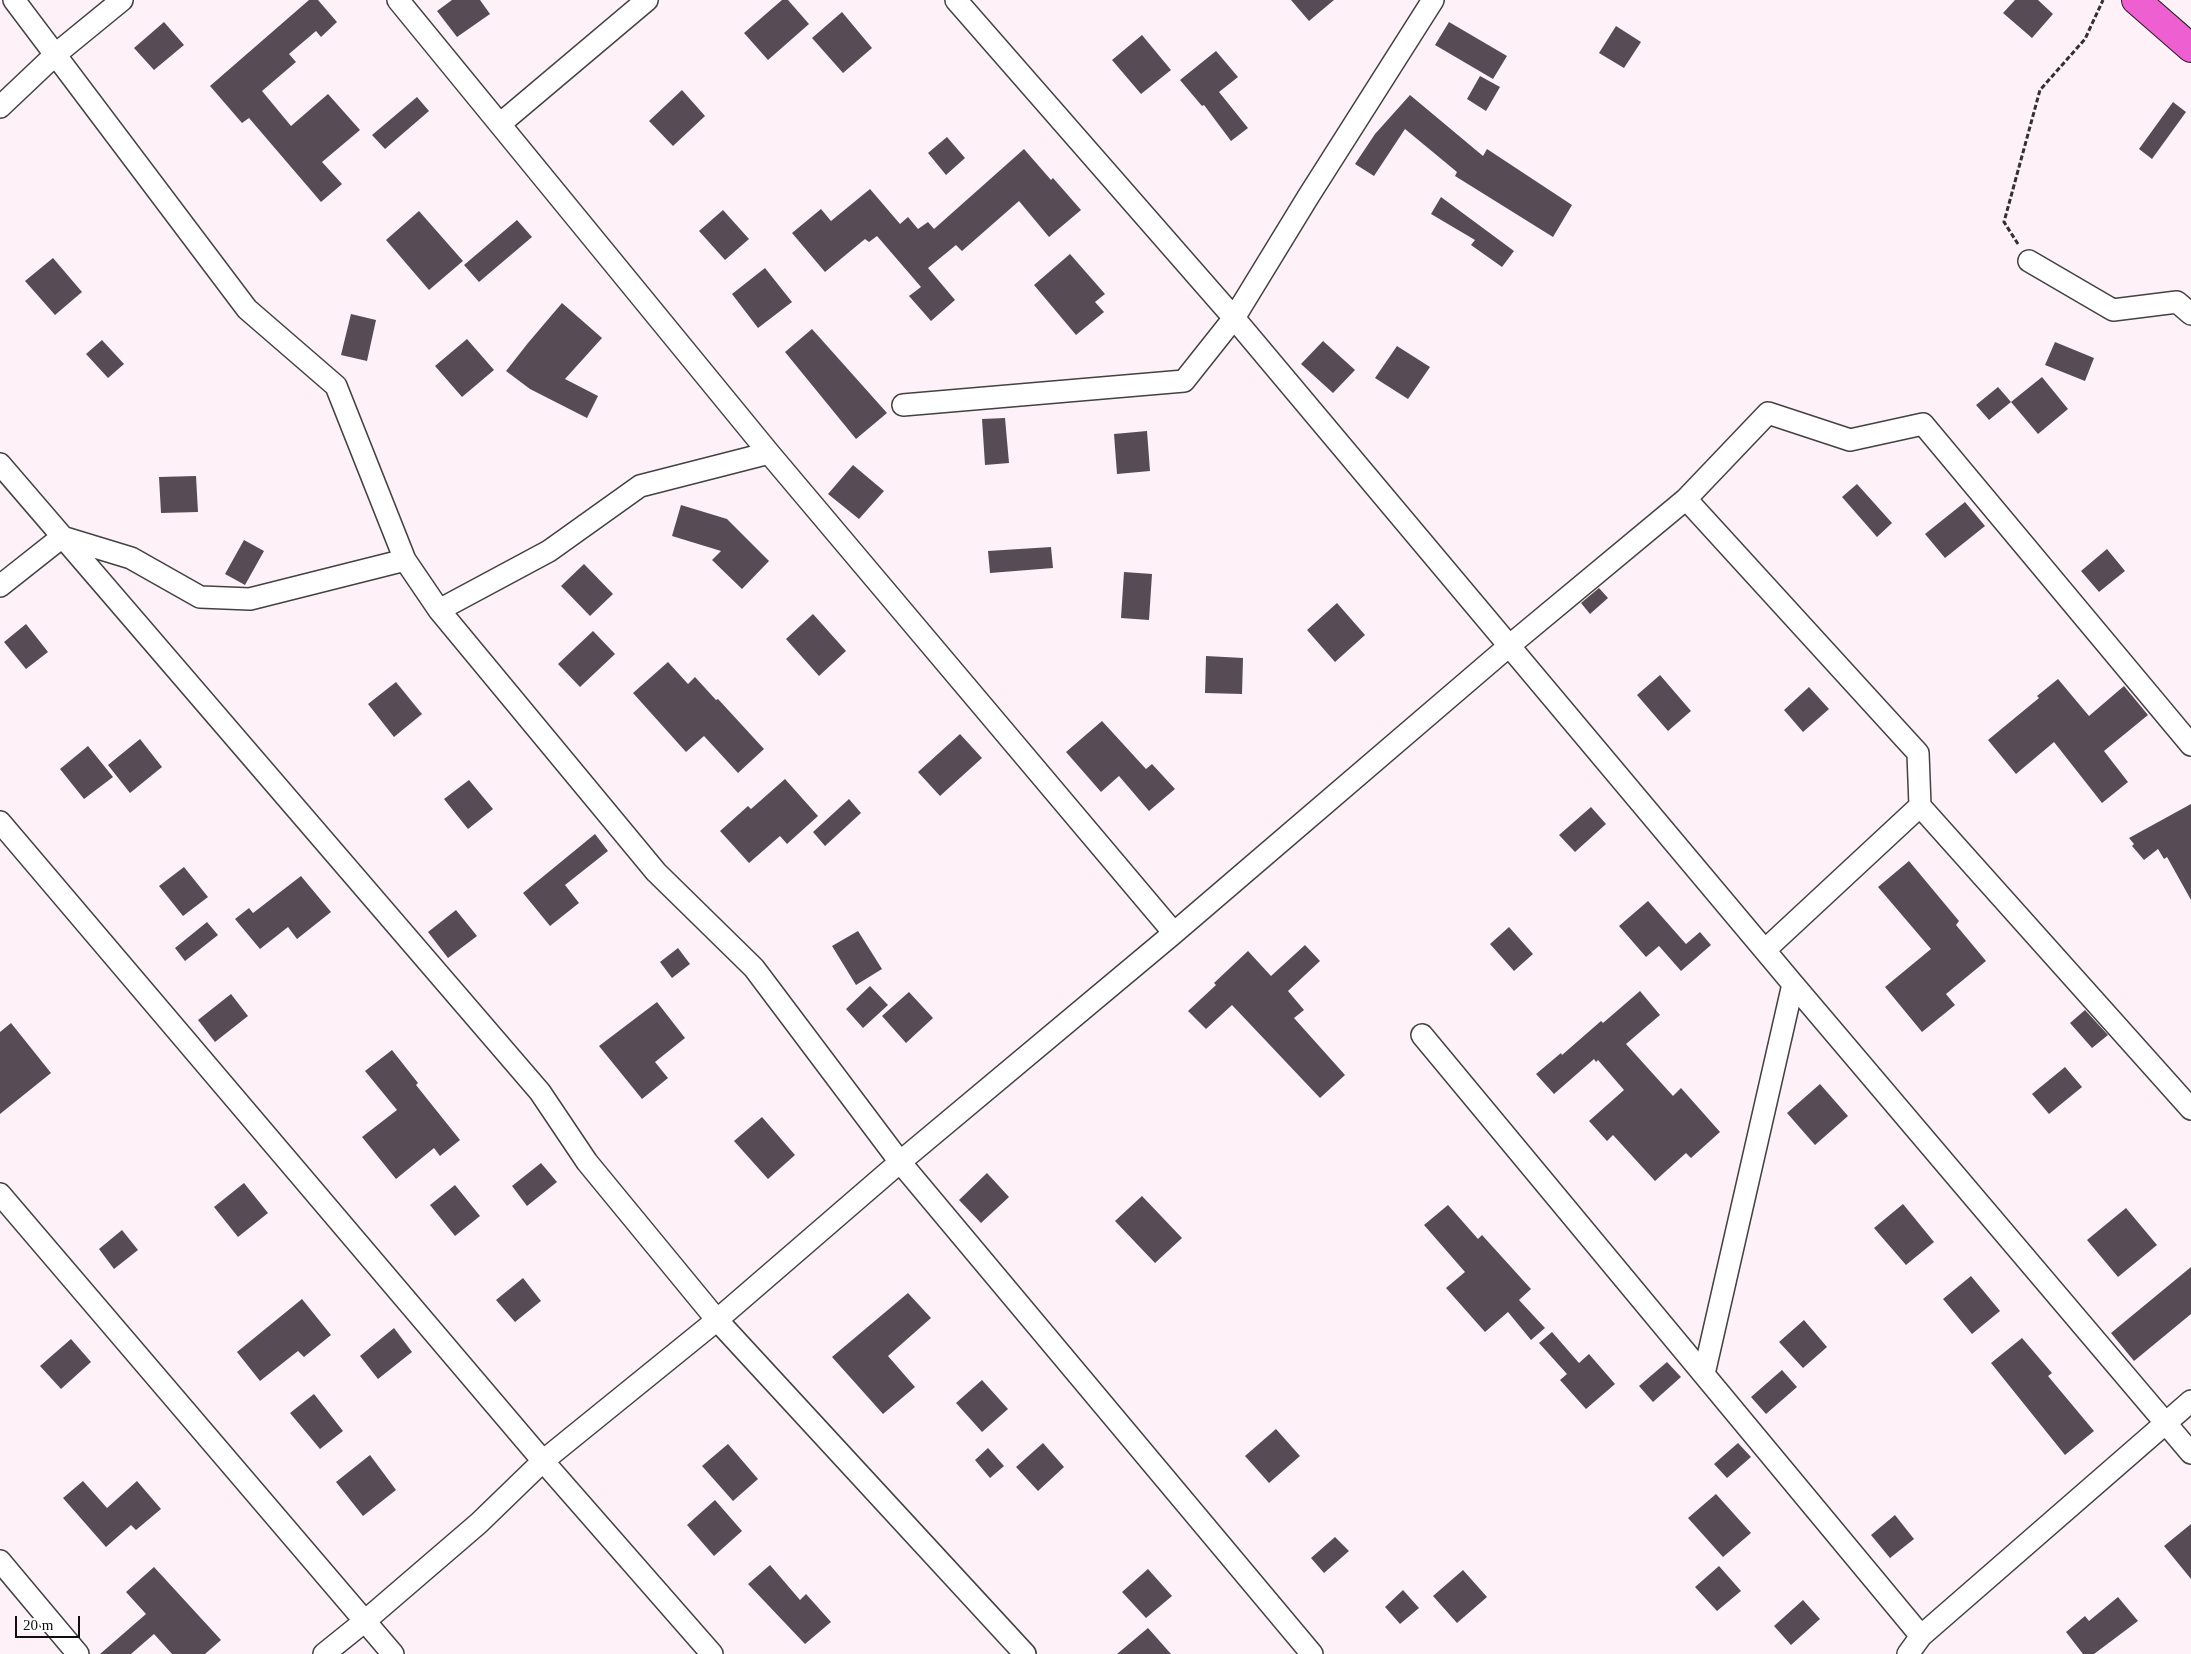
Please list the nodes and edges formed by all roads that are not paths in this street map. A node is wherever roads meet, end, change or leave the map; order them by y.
1 (14, 0) edge
2 (122, 0) edge
3 (398, 0) edge
4 (647, 0) edge
5 (956, 0) edge
6 (1433, 0) edge
7 (2136, 0) edge
8 (2191, 48) edge
9 (56, 54) junction
10 (0, 107) edge
11 (500, 124) junction
12 (2029, 261) road end
13 (2191, 314) edge
14 (1234, 318) junction
15 (903, 406) dead end
16 (769, 453) junction
17 (0, 464) edge
18 (1686, 499) junction
19 (62, 537) junction
20 (405, 560) junction
21 (0, 586) edge
22 (439, 610) junction
23 (1509, 646) junction
24 (2191, 745) edge
25 (1920, 806) junction
26 (0, 822) edge
27 (1174, 932) junction
28 (1765, 950) junction
29 (1794, 984) junction
30 (1422, 1035) dead end
31 (2191, 1109) edge
32 (900, 1162) junction
33 (0, 1194) edge
34 (717, 1320) junction
35 (1704, 1374) junction
36 (2191, 1401) edge
37 (2165, 1422) junction
38 (2191, 1453) edge
39 (543, 1461) junction
40 (0, 1561) edge
41 (365, 1622) junction
42 (1921, 1636) junction
43 (78, 1654) edge
44 (324, 1654) edge
45 (393, 1654) edge
46 (712, 1654) edge
47 (1025, 1654) edge
48 (1312, 1654) edge
49 (1908, 1654) edge

1 - 9 street
2 - 9 street
3 - 11 street
4 - 11 street
5 - 14 street
6 - 14 street
7 - 8 highway
9 - 10 street
9 - 20 street
11 - 16 street
12 - 13 street
14 - 15 street
14 - 23 street
16 - 22 street
16 - 27 street
17 - 19 street
18 - 23 street
18 - 24 street
18 - 25 street
19 - 20 street
19 - 21 street
19 - 34 street
20 - 22 street
22 - 32 street
23 - 27 street
23 - 28 street
25 - 28 street
25 - 31 street
26 - 39 street
27 - 32 street
28 - 29 street
29 - 35 street
29 - 37 street
30 - 35 street
32 - 34 street
32 - 48 street
33 - 41 street
34 - 39 street
34 - 47 street
35 - 42 street
36 - 37 street
37 - 38 street
37 - 42 street
39 - 41 street
39 - 46 street
40 - 43 street
41 - 44 street
41 - 45 street
42 - 49 street

